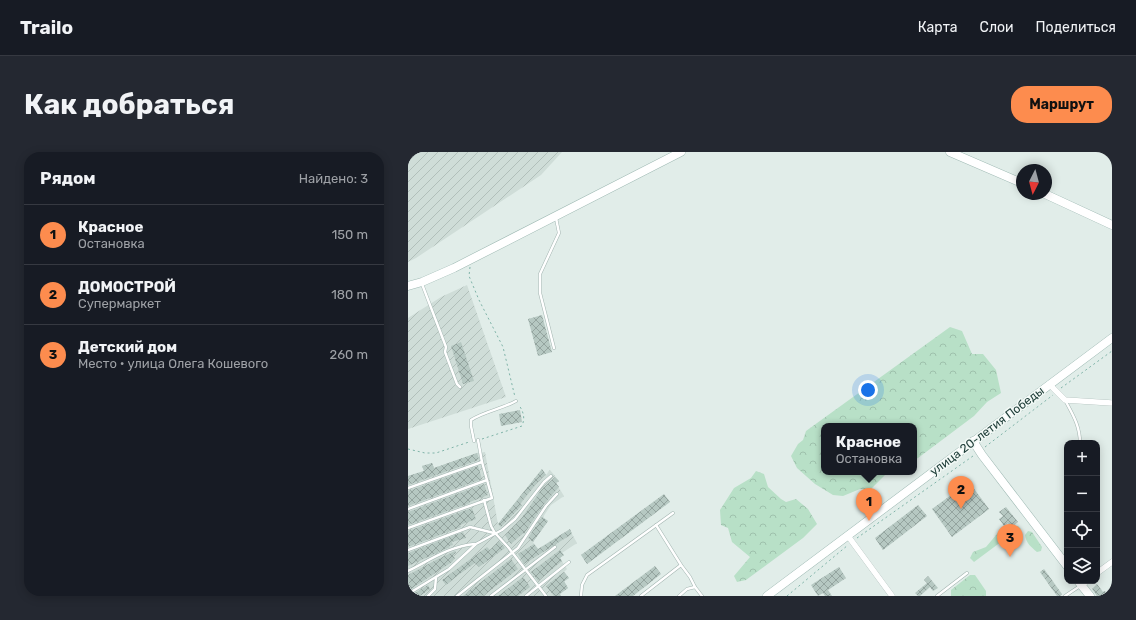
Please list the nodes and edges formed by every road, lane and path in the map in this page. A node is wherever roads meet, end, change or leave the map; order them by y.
1 (681, 152) edge
2 (950, 152) edge
3 (1016, 180) edge
4 (1052, 197) edge
5 (556, 216) junction
6 (1112, 225) edge
7 (472, 259) junction
8 (422, 282) junction
9 (408, 286) edge
10 (1112, 338) edge
11 (554, 348) dead end
12 (1112, 351) edge
13 (1049, 384) junction
14 (460, 387) dead end
15 (1056, 392) junction
16 (1064, 400) junction
17 (516, 401) junction
18 (1112, 404) edge
19 (478, 440) joint
20 (1080, 440) edge
21 (474, 441) joint
22 (973, 441) junction
23 (408, 449) edge
24 (979, 451) junction
25 (482, 462) junction
26 (551, 476) dead end
27 (487, 480) junction
28 (408, 488) edge
29 (557, 494) dead end
30 (484, 500) junction
31 (408, 509) edge
32 (673, 513) dead end
33 (656, 525) junction
34 (408, 528) edge
35 (495, 533) junction
36 (850, 539) junction
37 (476, 544) junction
38 (556, 547) dead end
39 (408, 550) edge
40 (512, 553) junction
41 (569, 562) dead end
42 (1064, 562) edge
43 (1112, 562) edge
44 (681, 565) junction
45 (525, 570) junction
46 (408, 571) edge
47 (1100, 571) edge
48 (967, 573) dead end
49 (436, 577) junction
50 (1080, 584) edge
51 (1083, 584) edge
52 (538, 586) junction
53 (694, 587) junction
54 (408, 594) edge
55 (428, 596) edge
56 (457, 596) edge
57 (491, 596) edge
58 (526, 596) edge
59 (546, 596) edge
60 (581, 596) edge
61 (641, 596) edge
62 (679, 596) edge
63 (702, 596) edge
64 (767, 596) edge
65 (787, 596) edge
66 (892, 596) edge
67 (936, 596) edge
68 (1065, 596) edge
69 (1090, 596) edge

1 - 5 main road
2 - 3 main road
4 - 6 main road
5 - 7 main road
5 - 11 lane
7 - 8 main road
7 - 17 path
8 - 9 main road
8 - 14 lane
10 - 13 main road, улица 20-летия Победы
12 - 15 path
13 - 15 street
13 - 22 main road, улица 20-летия Победы
15 - 16 street
15 - 24 path
16 - 18 street
16 - 20 lane
17 - 19 path
17 - 21 lane
19 - 25 lane
21 - 23 path
22 - 24 main road
22 - 36 main road, улица 20-летия Победы
24 - 36 path
24 - 42 main road
25 - 27 lane
25 - 28 lane
26 - 35 lane
27 - 30 lane
27 - 31 lane
29 - 40 lane
30 - 34 lane
30 - 35 lane
32 - 33 lane
33 - 44 lane
33 - 60 lane
35 - 37 lane
35 - 39 lane
35 - 40 lane
36 - 64 main road, улица 20-летия Победы
36 - 65 path
36 - 66 street
37 - 46 lane
37 - 49 lane
38 - 45 lane
40 - 45 lane
40 - 56 lane
41 - 52 lane
43 - 47 street
44 - 53 lane
44 - 61 lane
45 - 52 lane
45 - 57 lane
48 - 67 lane
49 - 54 lane
49 - 55 lane
50 - 68 lane
51 - 69 main road
52 - 58 lane
52 - 59 lane
53 - 62 lane
53 - 63 lane

